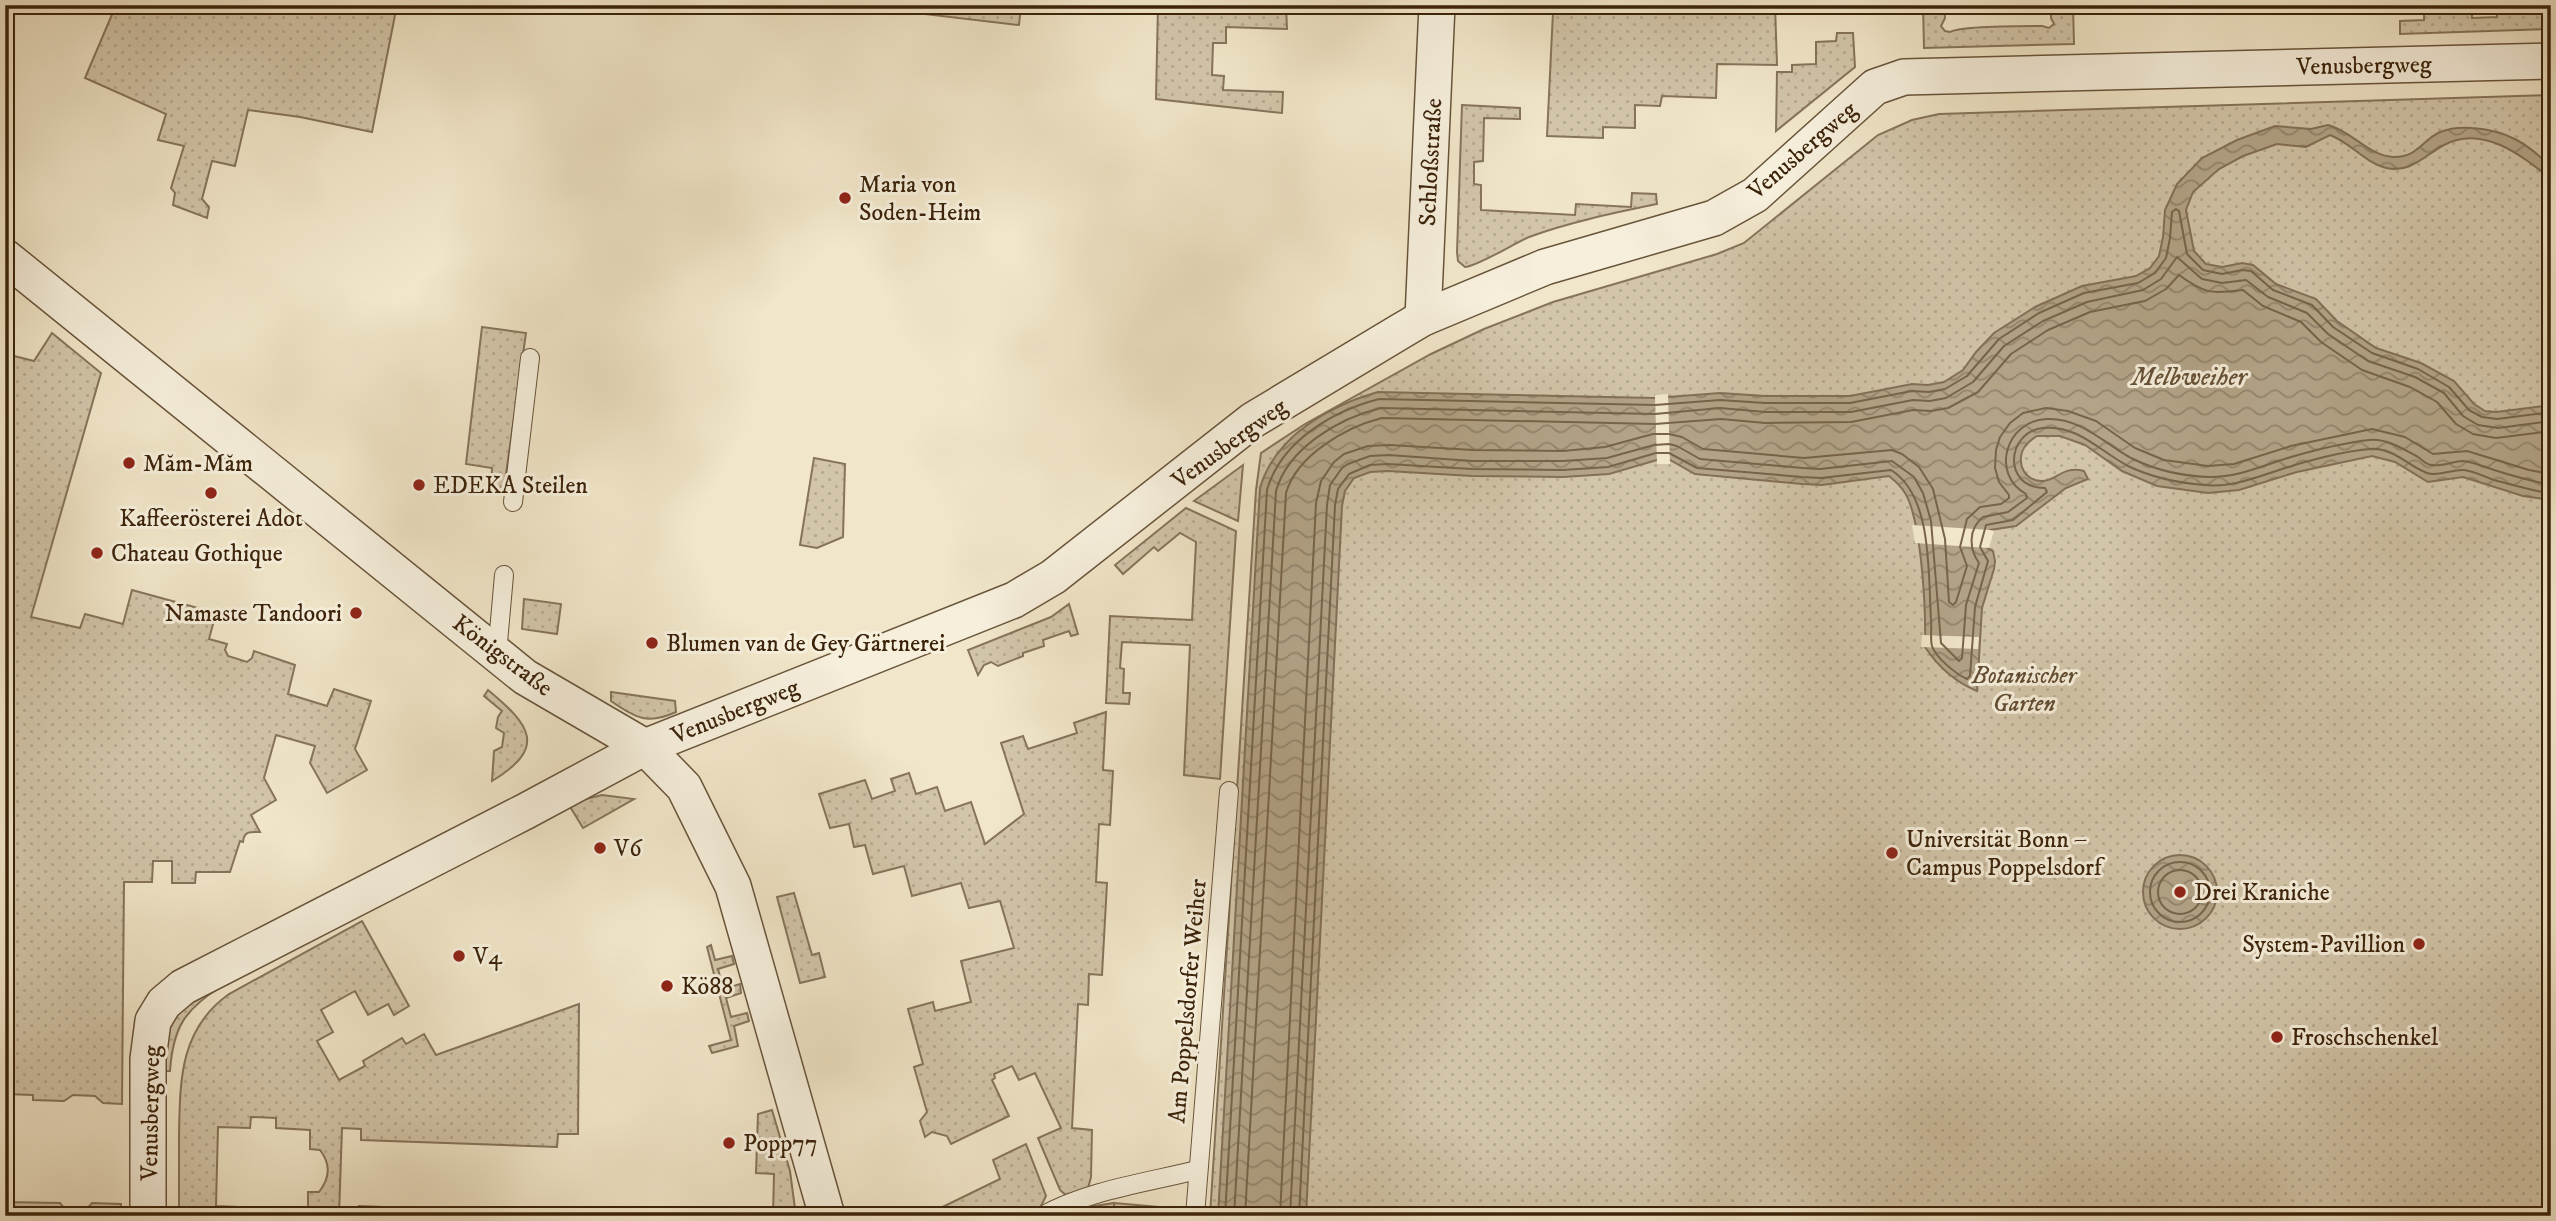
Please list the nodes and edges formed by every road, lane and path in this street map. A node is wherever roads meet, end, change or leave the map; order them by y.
1 (1437, 5) edge
2 (2551, 61) edge
3 (5, 257) edge
4 (1423, 318) junction
5 (530, 358) dead end
6 (513, 502) dead end
7 (504, 575) dead end
8 (497, 654) junction
9 (645, 747) junction
10 (1229, 791) dead end
11 (1197, 1170) junction
12 (148, 1216) edge
13 (827, 1216) edge
14 (1042, 1216) edge
15 (1195, 1216) edge

1 - 4 street, Schloßstraße
2 - 4 street, Venusbergweg
3 - 8 street, Königstraße
4 - 9 street, Venusbergweg
5 - 6 lane
7 - 8 lane
8 - 9 street, Königstraße
9 - 12 street, Venusbergweg
9 - 13 street, Königstraße
10 - 11 lane, Am Poppelsdorfer Weiher
11 - 14 lane
11 - 15 lane, Am Poppelsdorfer Weiher

